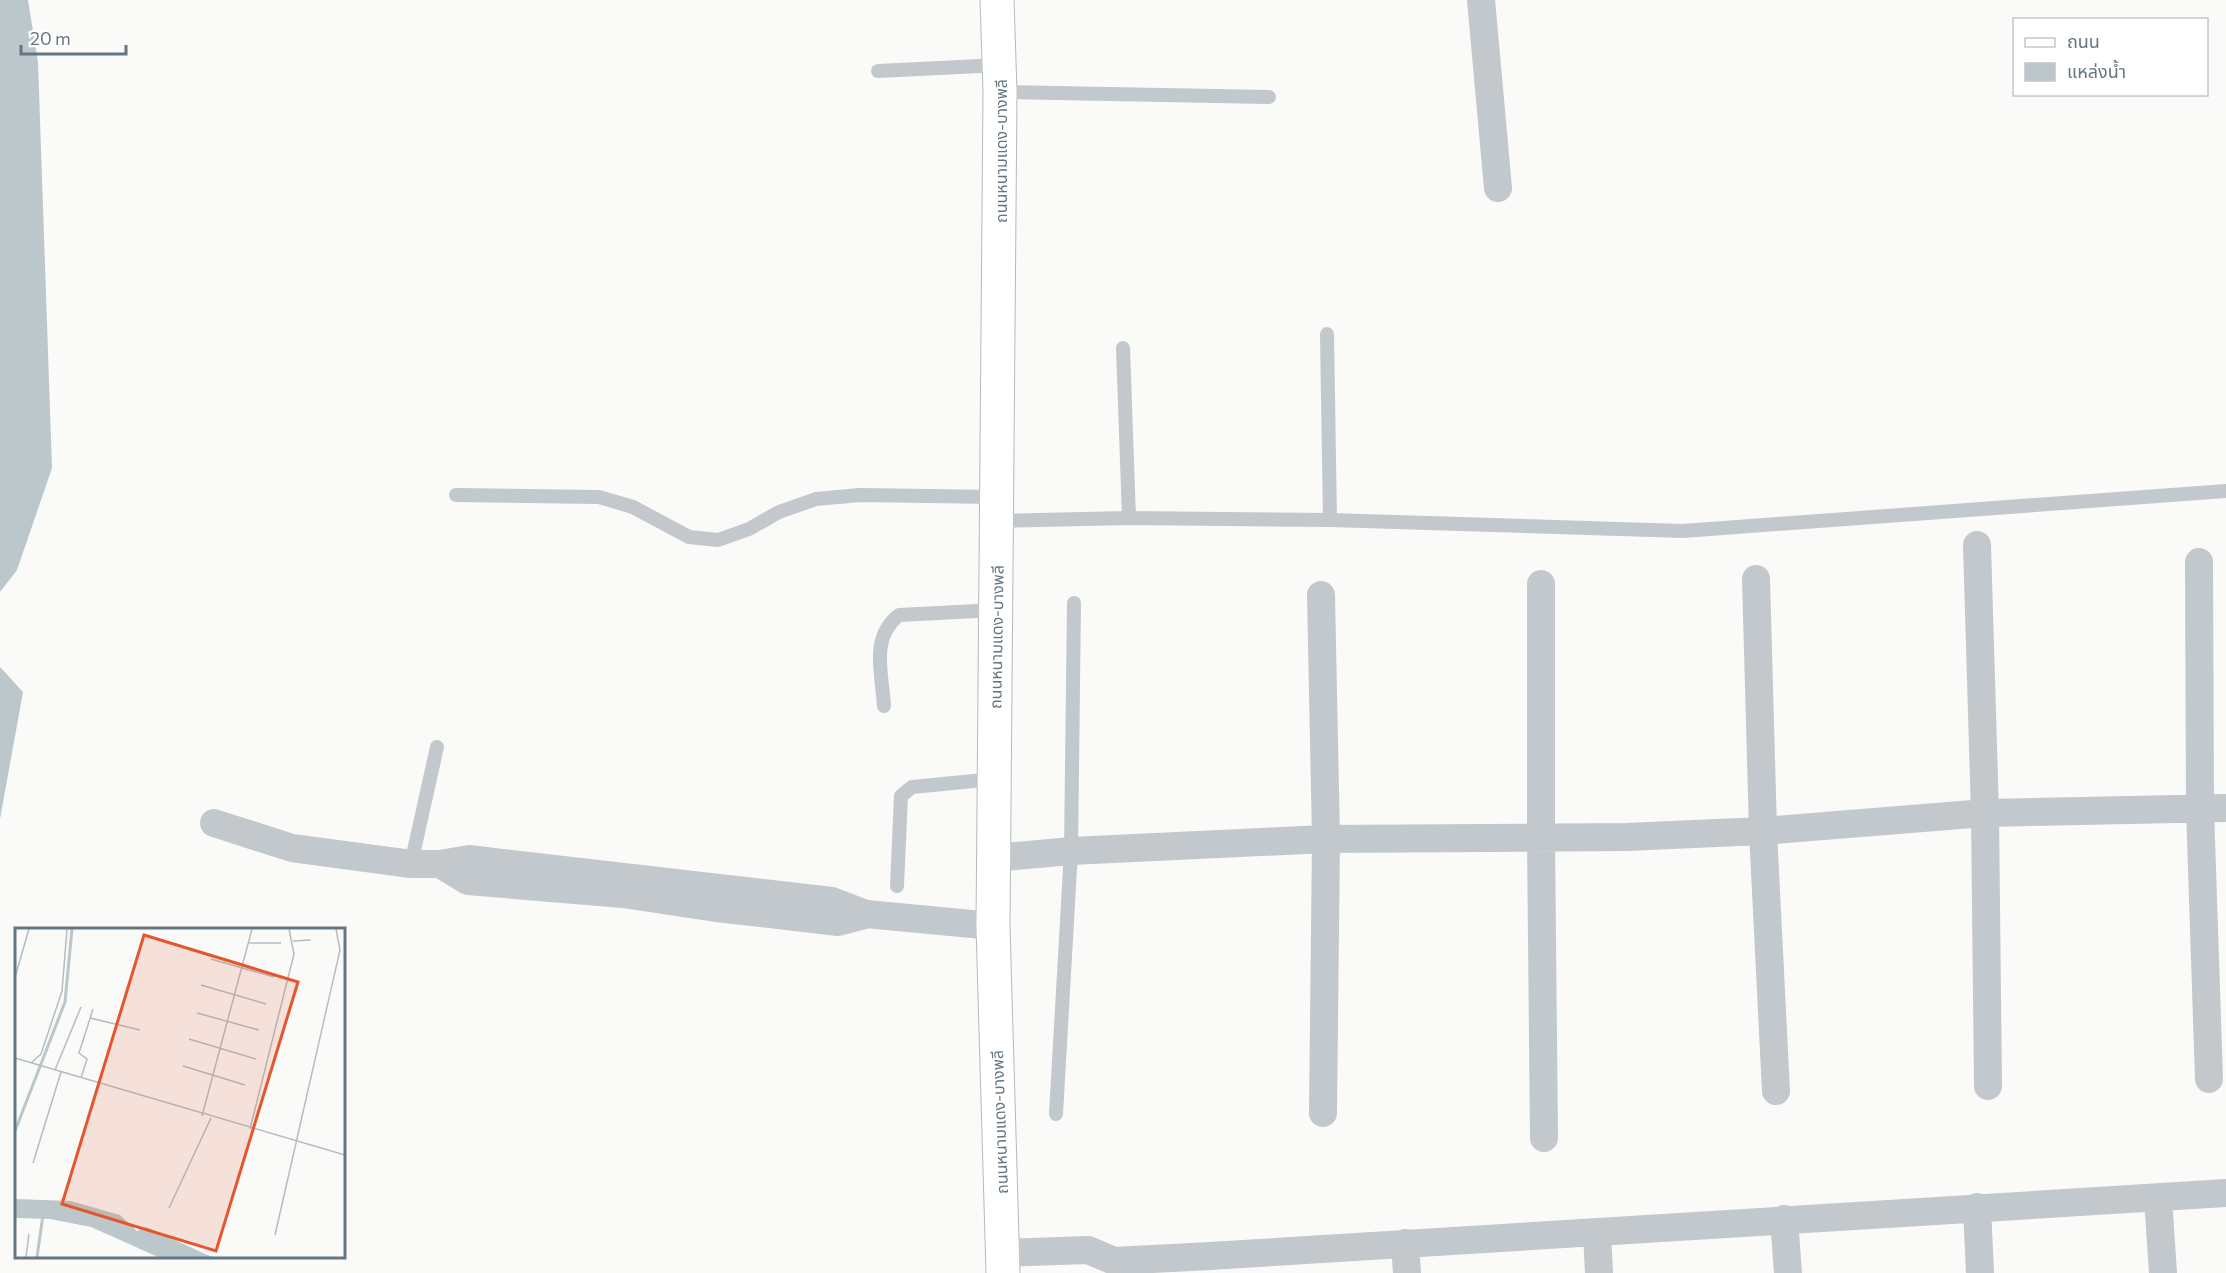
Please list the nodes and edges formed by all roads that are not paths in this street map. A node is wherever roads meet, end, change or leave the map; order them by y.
1 (997, 0) edge
2 (1481, 0) edge
3 (878, 71) dead end
4 (1000, 78) junction
5 (1269, 97) dead end
6 (1498, 188) dead end
7 (1327, 334) dead end
8 (1124, 348) dead end
9 (2226, 490) edge
10 (456, 495) dead end
11 (997, 509) junction
12 (1129, 518) junction
13 (1330, 520) junction
14 (1977, 545) dead end
15 (2199, 562) dead end
16 (1756, 579) dead end
17 (1541, 584) dead end
18 (1321, 595) dead end
19 (1074, 603) dead end
20 (998, 610) junction
21 (884, 706) dead end
22 (437, 747) dead end
23 (994, 779) junction
24 (2213, 808) edge
25 (1985, 813) junction
26 (214, 823) dead end
27 (1763, 831) junction
28 (1326, 839) junction
29 (1540, 839) junction
30 (1071, 850) junction
31 (994, 858) junction
32 (411, 864) junction
33 (897, 886) dead end
34 (993, 926) junction
35 (2209, 1079) dead end
36 (1988, 1086) dead end
37 (1776, 1091) dead end
38 (1323, 1113) dead end
39 (1056, 1114) dead end
40 (1544, 1138) dead end
41 (2226, 1193) edge
42 (2158, 1198) junction
43 (1977, 1207) junction
44 (1784, 1219) junction
45 (1598, 1233) junction
46 (1405, 1244) junction
47 (1003, 1263) edge
48 (1211, 1265) edge
49 (1103, 1267) edge
50 (1407, 1273) edge
51 (1599, 1273) edge
52 (1788, 1273) edge
53 (1980, 1273) edge
54 (2163, 1273) edge

1 - 4 main road, ถนนหนามแดง-บางพลี
2 - 6 street
3 - 4 lane
4 - 5 lane
4 - 11 main road, ถนนหนามแดง-บางพลี
7 - 13 lane
8 - 12 lane
9 - 13 lane
10 - 11 lane
11 - 12 lane
11 - 20 main road, ถนนหนามแดง-บางพลี
12 - 13 lane
14 - 25 street
15 - 24 street
16 - 27 street
17 - 29 street
18 - 28 street
19 - 30 lane
20 - 21 lane
20 - 23 main road, ถนนหนามแดง-บางพลี
22 - 32 lane
23 - 31 main road, ถนนหนามแดง-บางพลี
23 - 33 lane
24 - 25 street
24 - 35 street
25 - 27 street
25 - 36 street
26 - 32 street
27 - 29 street
27 - 37 street
28 - 29 street
28 - 30 street
28 - 38 street
29 - 40 street
30 - 31 street
30 - 39 lane
31 - 34 main road, ถนนหนามแดง-บางพลี
32 - 34 street
34 - 47 main road, ถนนหนามแดง-บางพลี
41 - 42 street
42 - 43 street
42 - 54 street
43 - 44 street
43 - 53 street
44 - 45 street
44 - 52 street
45 - 46 street
45 - 51 street
46 - 48 street
46 - 50 street
47 - 49 street
48 - 49 street

